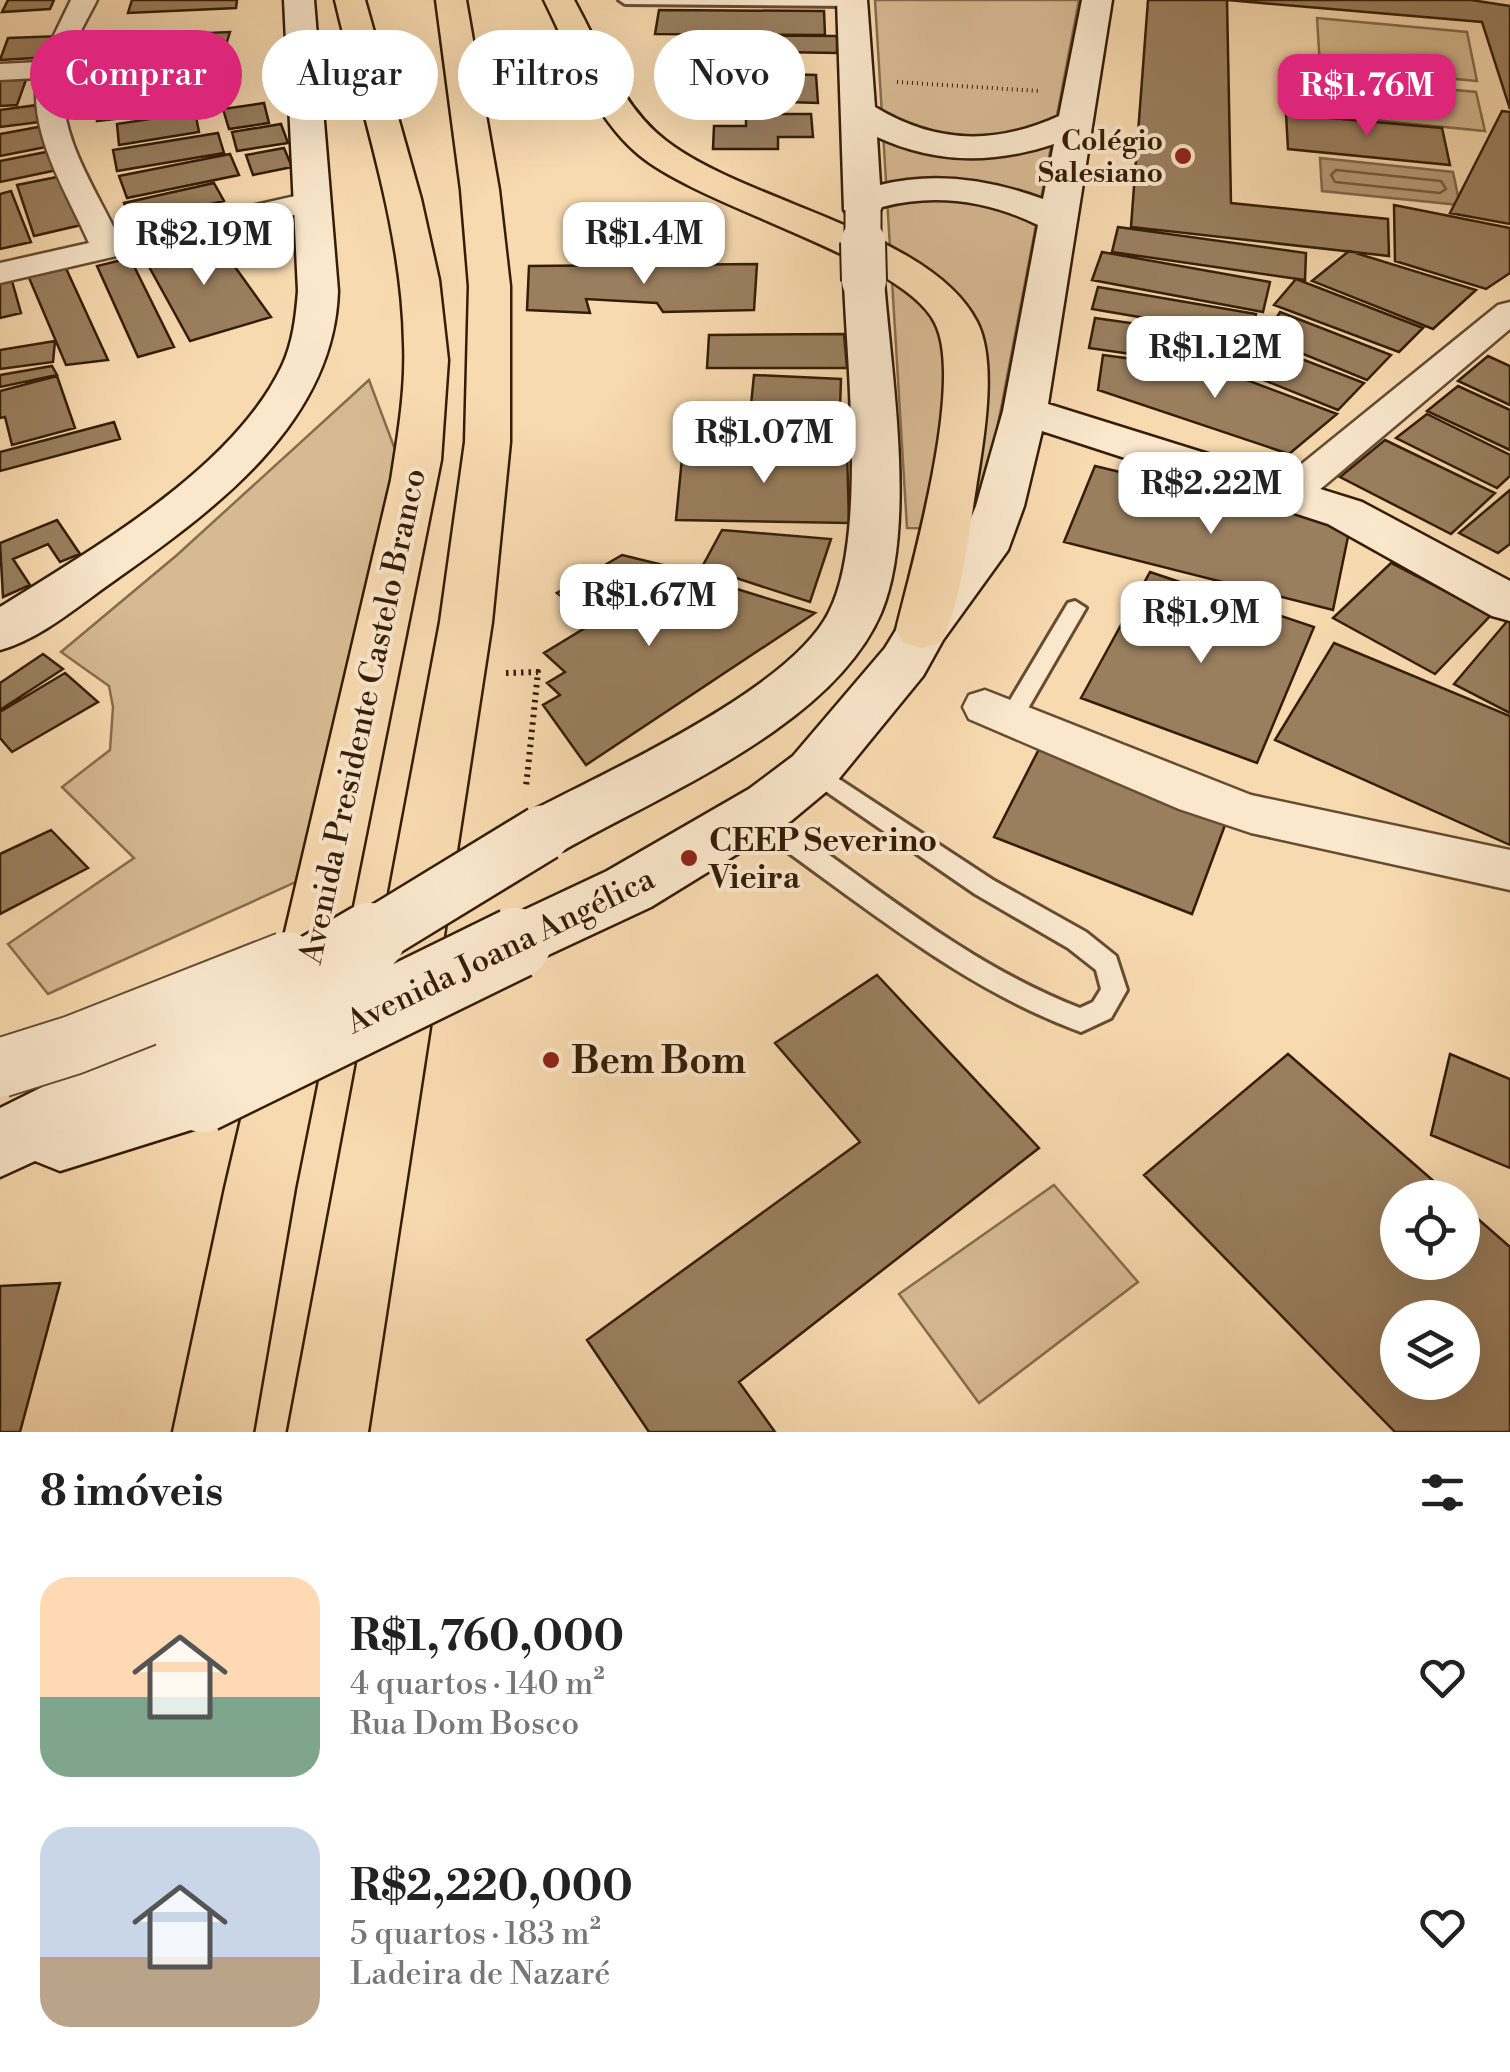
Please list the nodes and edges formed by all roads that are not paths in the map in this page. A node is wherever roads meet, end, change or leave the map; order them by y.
1 (84, 0) edge
2 (299, 0) edge
3 (350, 0) edge
4 (451, 0) edge
5 (558, 0) edge
6 (624, 0) edge
7 (1097, 0) edge
8 (852, 1) edge
9 (71, 30) edge
10 (30, 70) edge
11 (0, 72) edge
12 (856, 96) junction
13 (1078, 108) junction
14 (54, 120) edge
15 (313, 200) junction
16 (863, 206) junction
17 (1058, 220) junction
18 (107, 247) junction
19 (0, 273) edge
20 (1510, 312) edge
21 (1025, 411) junction
22 (1291, 493) junction
23 (872, 537) junction
24 (940, 545) junction
25 (1510, 603) edge
26 (1075, 608) dead end
27 (922, 630) junction
28 (0, 632) edge
29 (998, 712) joint
30 (813, 771) junction
31 (798, 846) dead end
32 (1510, 870) edge
33 (379, 931) junction
34 (0, 1068) edge
35 (196, 1069) junction
36 (0, 1144) edge
37 (0, 1157) edge
38 (213, 1432) edge
39 (328, 1432) edge

1 - 9 street
2 - 15 main road
3 - 38 main road, Avenida Presidente Castelo Branco
4 - 39 main road
5 - 24 main road
6 - 8 lane
7 - 13 main road, Avenida Joana Angélica
8 - 12 main road, Avenida Joana Angélica
10 - 11 street
12 - 13 main road
12 - 16 main road, Avenida Joana Angélica
13 - 17 main road, Avenida Joana Angélica
14 - 18 street
15 - 18 street
15 - 28 main road
16 - 17 main road
16 - 23 main road, Avenida Joana Angélica, bridge
17 - 21 main road, Avenida Joana Angélica
18 - 19 street
20 - 22 street
21 - 22 main road
21 - 27 main road, Avenida Joana Angélica
22 - 25 main road
23 - 24 main road
23 - 33 main road, Avenida Joana Angélica, bridge
24 - 27 main road
26 - 29 lane
27 - 30 main road, Avenida Joana Angélica
29 - 32 street
30 - 31 lane
30 - 35 main road, Avenida Joana Angélica, bridge
33 - 34 street, bridge
33 - 35 main road, Avenida Joana Angélica, bridge
35 - 36 main road, Avenida Joana Angélica
35 - 37 main road, Avenida Joana Angélica

